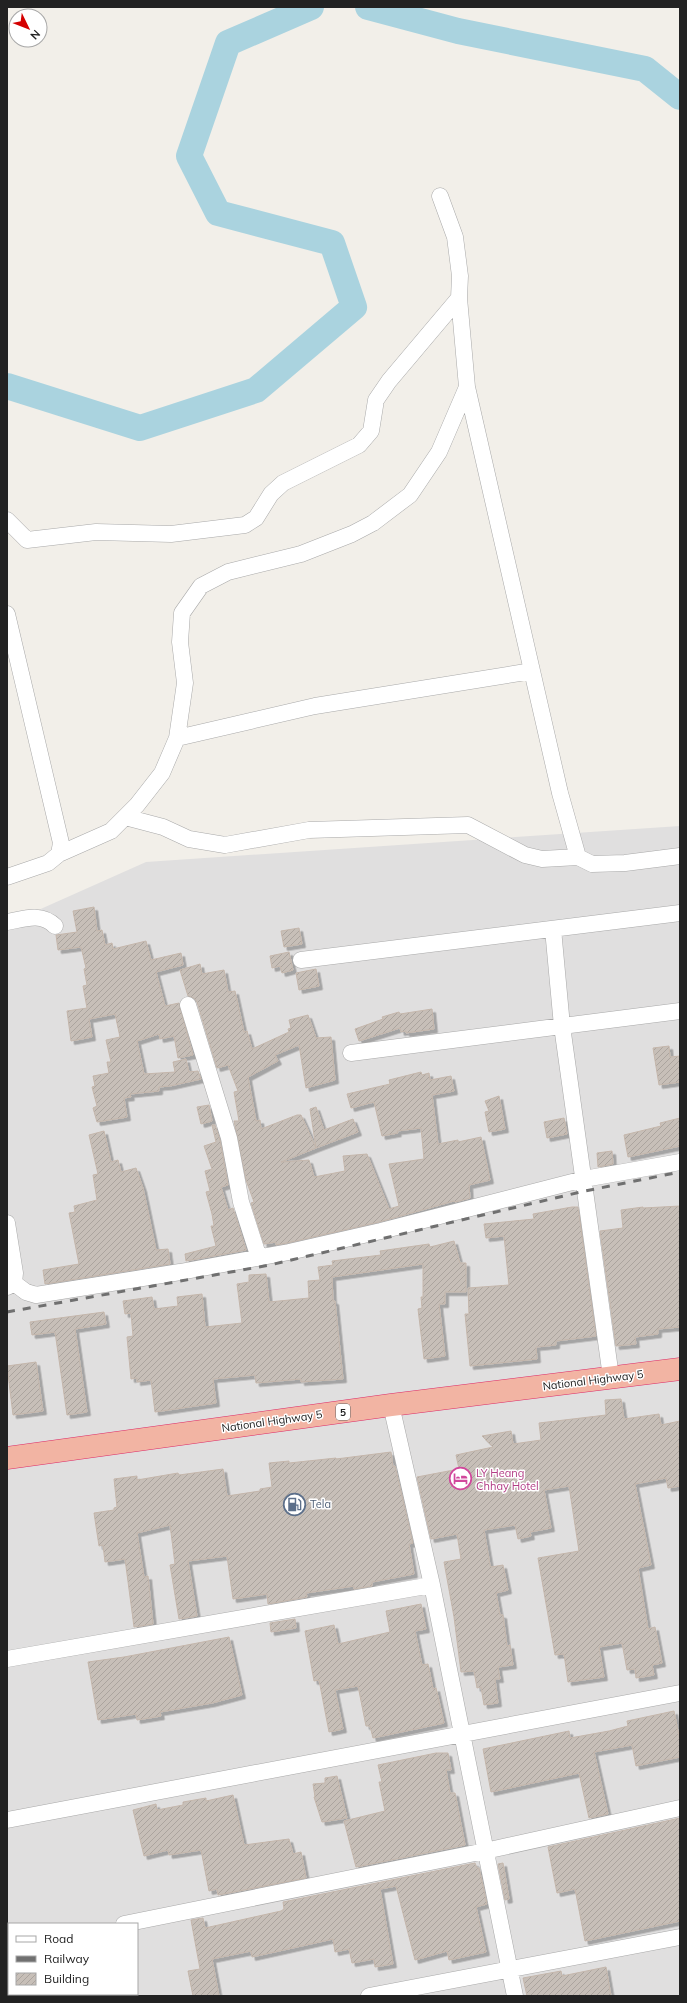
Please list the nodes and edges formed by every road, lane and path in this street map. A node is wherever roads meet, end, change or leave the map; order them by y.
1 (440, 196) dead end
2 (459, 298) junction
3 (467, 387) junction
4 (7, 520) edge
5 (7, 614) edge
6 (532, 671) junction
7 (177, 738) junction
8 (125, 817) junction
9 (59, 854) junction
10 (680, 856) edge
11 (578, 857) junction
12 (7, 877) edge
13 (680, 913) edge
14 (7, 922) edge
15 (55, 926) dead end
16 (552, 929) junction
17 (300, 960) dead end
18 (188, 1005) dead end
19 (680, 1011) edge
20 (562, 1026) junction
21 (351, 1053) dead end
22 (680, 1162) edge
23 (584, 1179) junction
24 (7, 1223) edge
25 (259, 1258) junction
26 (10, 1285) edge
27 (680, 1369) edge
28 (611, 1377) junction
29 (391, 1405) junction
30 (7, 1458) edge
31 (432, 1584) junction
32 (7, 1658) edge
33 (680, 1693) edge
34 (462, 1734) junction
35 (680, 1808) edge
36 (7, 1820) edge
37 (485, 1851) junction
38 (129, 1923) edge
39 (680, 1937) edge
40 (509, 1968) junction
41 (369, 1996) edge
42 (515, 1996) edge

1 - 2 street
2 - 3 street
2 - 4 street
3 - 6 street
3 - 7 street
5 - 9 street
6 - 7 street
6 - 11 street
7 - 8 street
8 - 9 street
8 - 11 street
9 - 12 street
10 - 11 street
13 - 16 street
14 - 15 street
16 - 17 street
16 - 20 street
18 - 25 street
19 - 20 street
20 - 21 street
20 - 23 street
22 - 23 street
23 - 25 street
23 - 28 street
24 - 26 street
25 - 26 street
27 - 28 highway, National Highway 5 / 5
28 - 29 highway, National Highway 5 / 5
29 - 30 highway, National Highway 5 / 5
29 - 31 street
31 - 32 street
31 - 34 street
33 - 34 street
34 - 36 street
34 - 37 street
35 - 37 street
37 - 38 street
37 - 40 street
39 - 40 street
40 - 41 street
40 - 42 street

